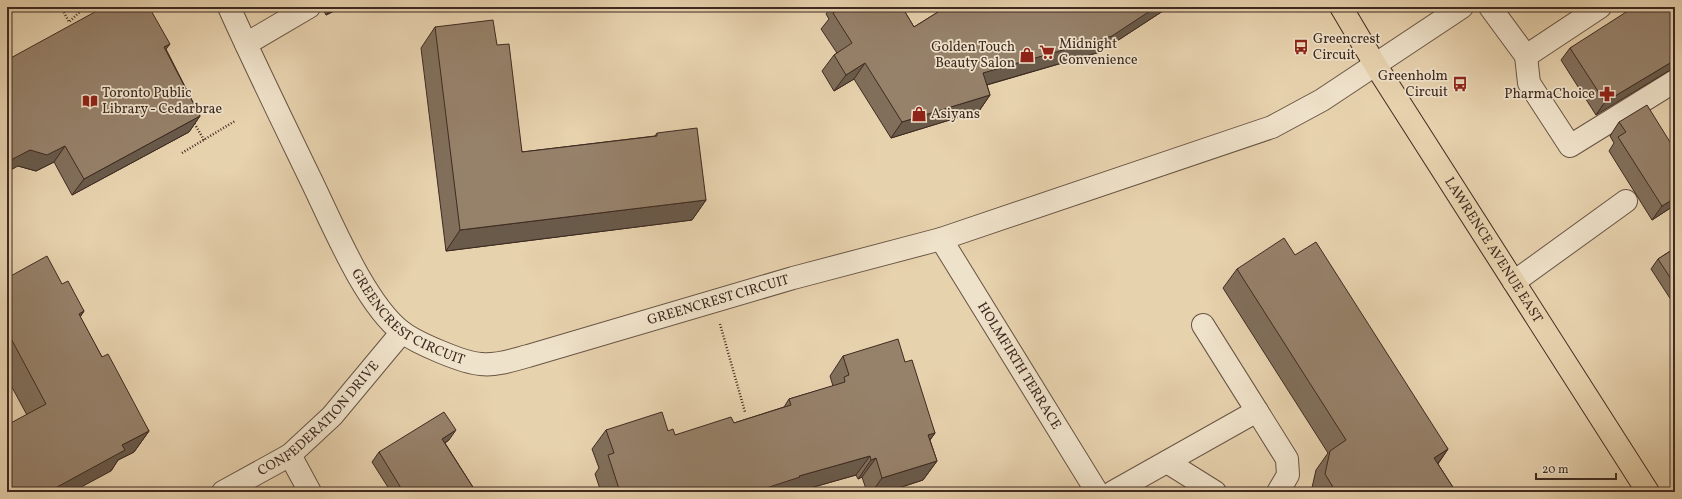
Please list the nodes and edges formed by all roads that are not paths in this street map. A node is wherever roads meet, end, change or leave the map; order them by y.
1 (229, 7) edge
2 (308, 7) edge
3 (1341, 7) edge
4 (1462, 7) edge
5 (1490, 7) edge
6 (1600, 7) edge
7 (246, 44) junction
8 (1526, 56) junction
9 (1376, 66) junction
10 (1675, 81) edge
11 (1626, 201) dead end
12 (941, 239) junction
13 (1514, 282) junction
14 (1203, 325) dead end
15 (402, 332) junction
16 (1257, 411) junction
17 (290, 455) junction
18 (1166, 462) junction
19 (223, 492) edge
20 (310, 492) edge
21 (1098, 492) edge
22 (1113, 492) edge
23 (1215, 492) edge
24 (1278, 492) edge
25 (1648, 492) edge

1 - 7 street, GREENCREST CIRCUIT
2 - 7 street
3 - 9 main road, LAWRENCE AVENUE EAST
4 - 9 street
5 - 8 street
6 - 8 street
7 - 15 street, GREENCREST CIRCUIT
8 - 10 street
9 - 12 street, GREENCREST CIRCUIT
9 - 13 main road, LAWRENCE AVENUE EAST
11 - 13 street
12 - 15 street, GREENCREST CIRCUIT
12 - 21 street, HOLMFIRTH TERRACE
13 - 25 main road, LAWRENCE AVENUE EAST
14 - 16 street
15 - 17 street, CONFEDERATION DRIVE
16 - 18 street
16 - 24 street
17 - 19 street, CONFEDERATION DRIVE
17 - 20 street
18 - 22 street
18 - 23 street

